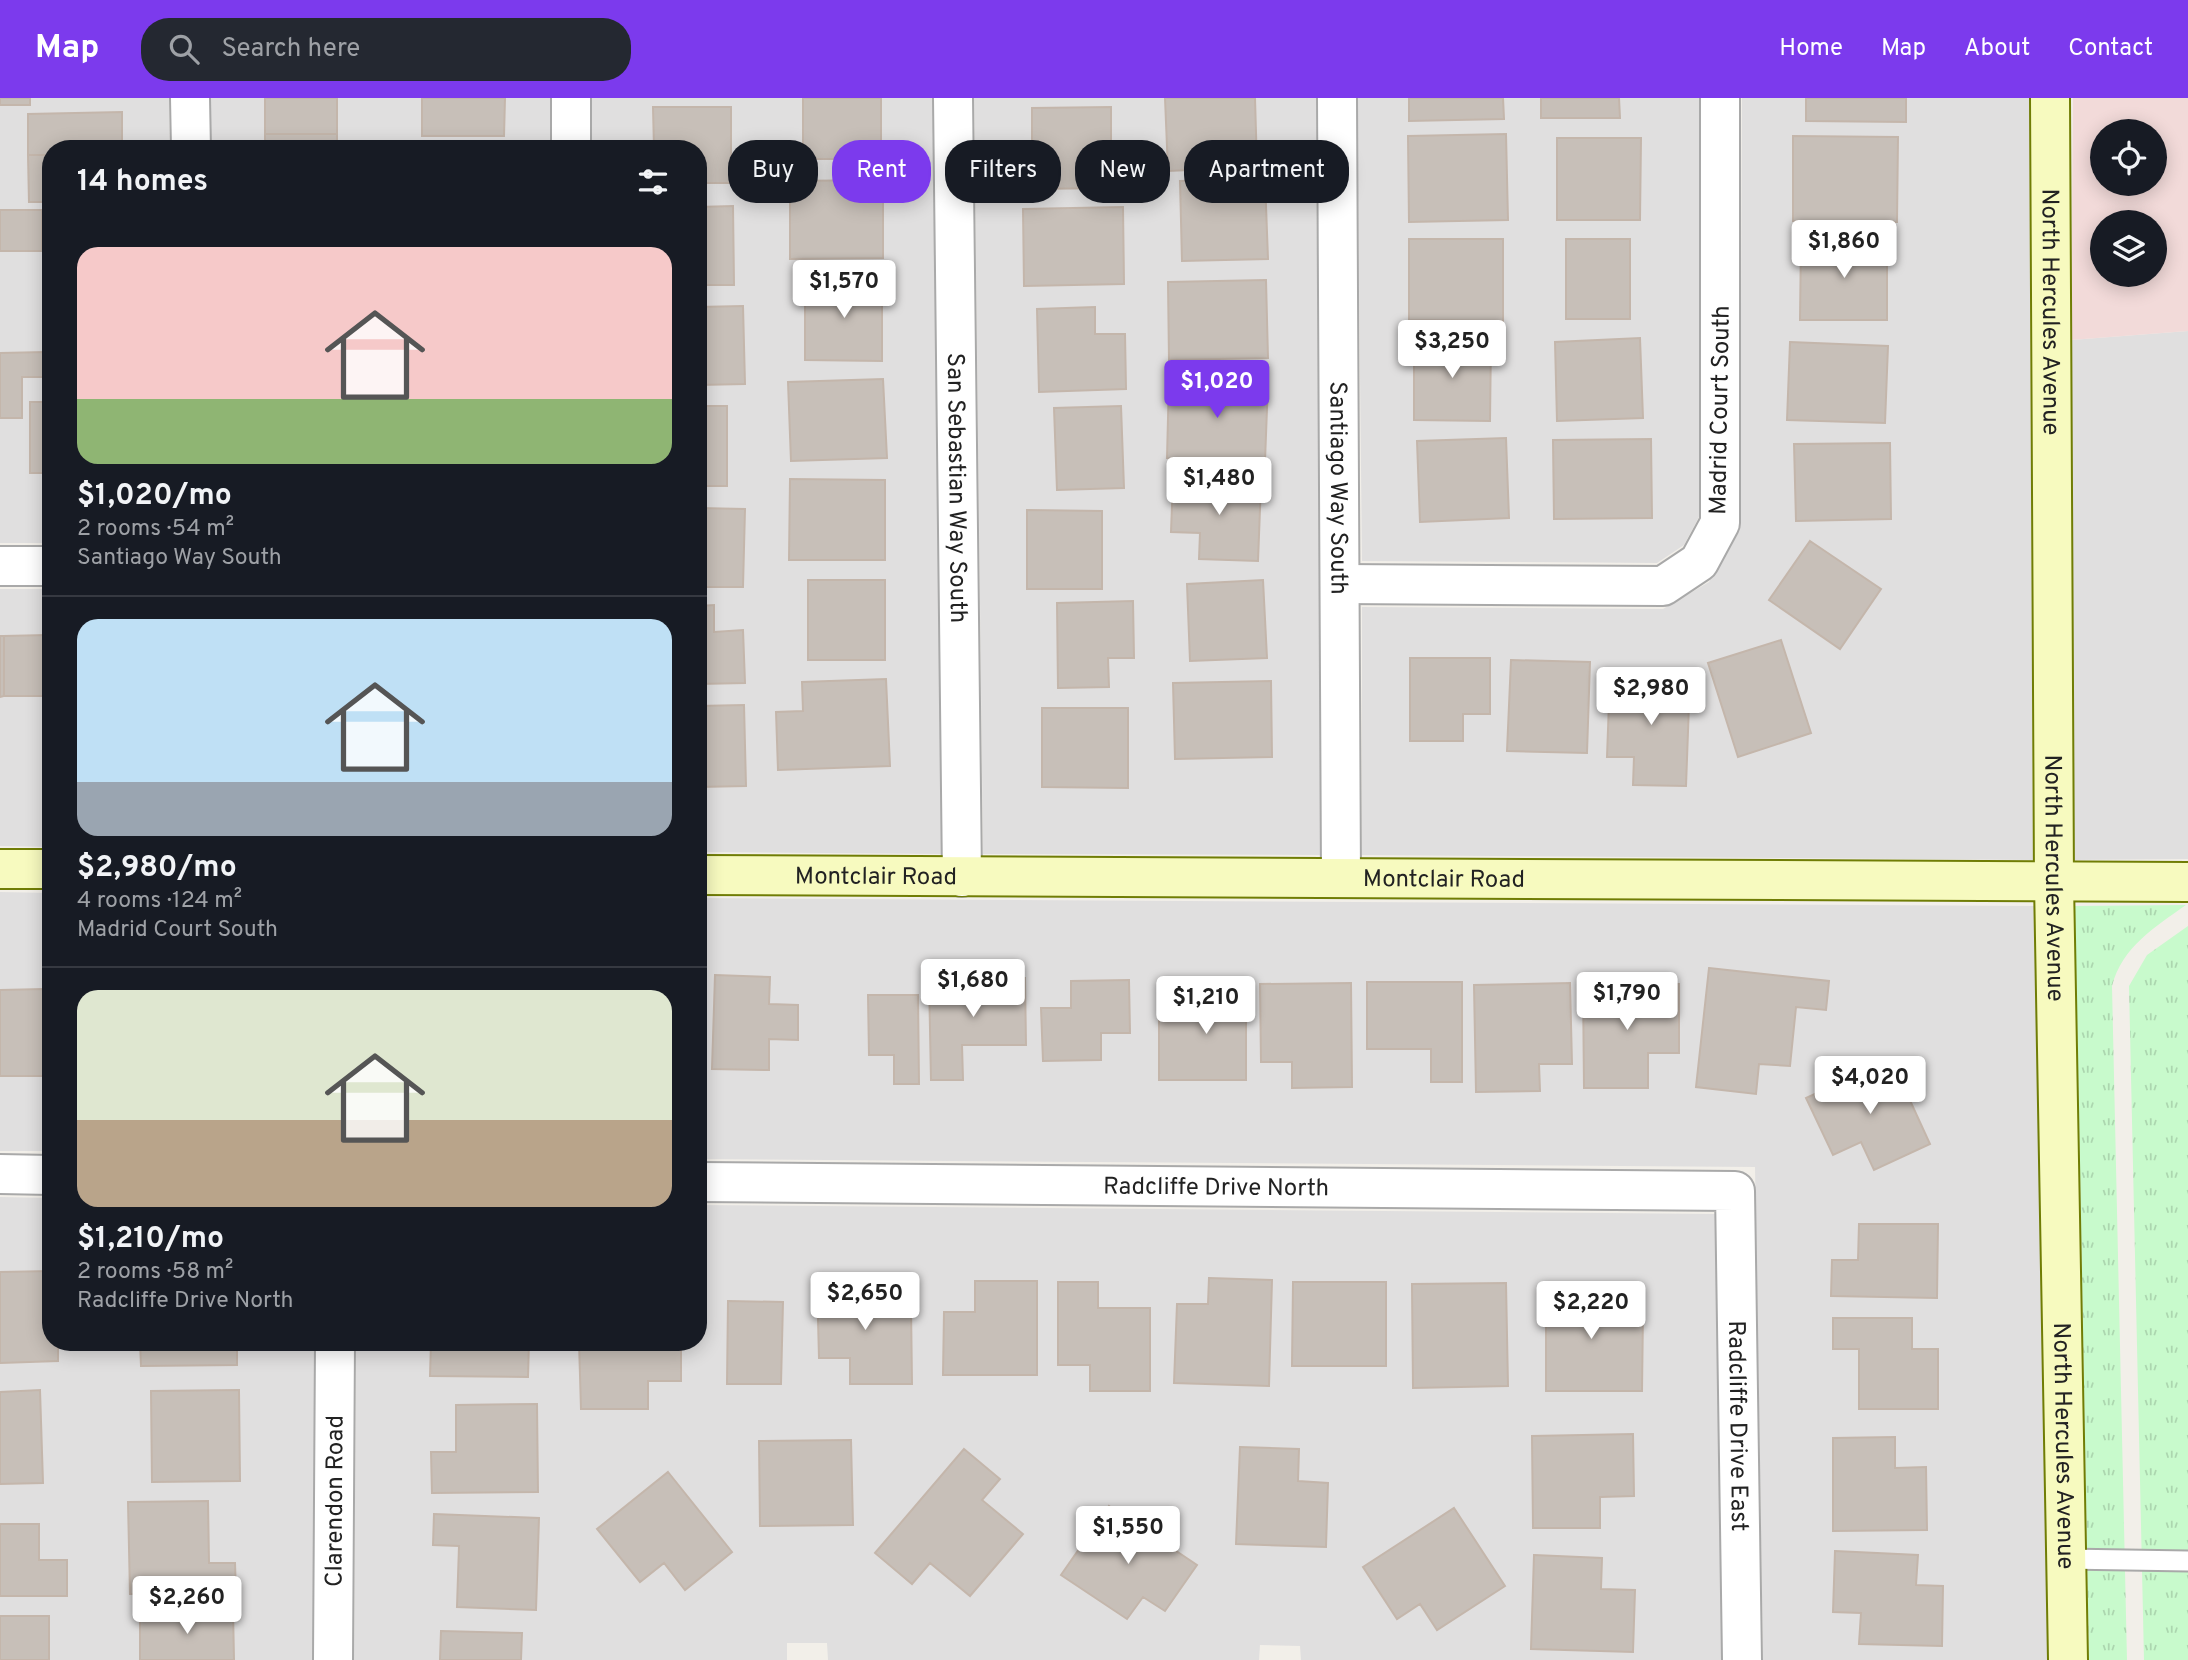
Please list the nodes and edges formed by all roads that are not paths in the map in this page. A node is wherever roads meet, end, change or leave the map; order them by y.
1 (190, 98) edge
2 (571, 98) edge
3 (953, 98) edge
4 (1337, 98) edge
5 (1720, 98) edge
6 (2050, 98) edge
7 (191, 140) edge
8 (571, 140) edge
9 (0, 566) edge
10 (42, 566) edge
11 (1341, 584) junction
12 (0, 869) edge
13 (42, 869) edge
14 (707, 875) edge
15 (962, 877) junction
16 (1341, 878) junction
17 (2188, 882) edge
18 (2054, 883) junction
19 (0, 1174) edge
20 (42, 1175) edge
21 (707, 1182) edge
22 (1735, 1191) joint
23 (335, 1351) edge
24 (2066, 1559) junction
25 (2188, 1561) edge
26 (333, 1660) edge
27 (1742, 1660) edge
28 (2068, 1660) edge

1 - 7 street
2 - 8 street
3 - 15 street, San Sebastian Way South
4 - 11 street, Santiago Way South
5 - 11 street, Madrid Court South
6 - 18 street, North Hercules Avenue
9 - 10 street
11 - 16 street, Santiago Way South
12 - 13 street
14 - 15 street, Montclair Road
15 - 16 street, Montclair Road
16 - 18 street, Montclair Road
17 - 18 street, Montclair Road
18 - 24 street, North Hercules Avenue
19 - 20 street
21 - 22 street, Radcliffe Drive North
22 - 27 street, Radcliffe Drive East
23 - 26 street, Clarendon Road
24 - 25 lane
24 - 28 street, North Hercules Avenue

